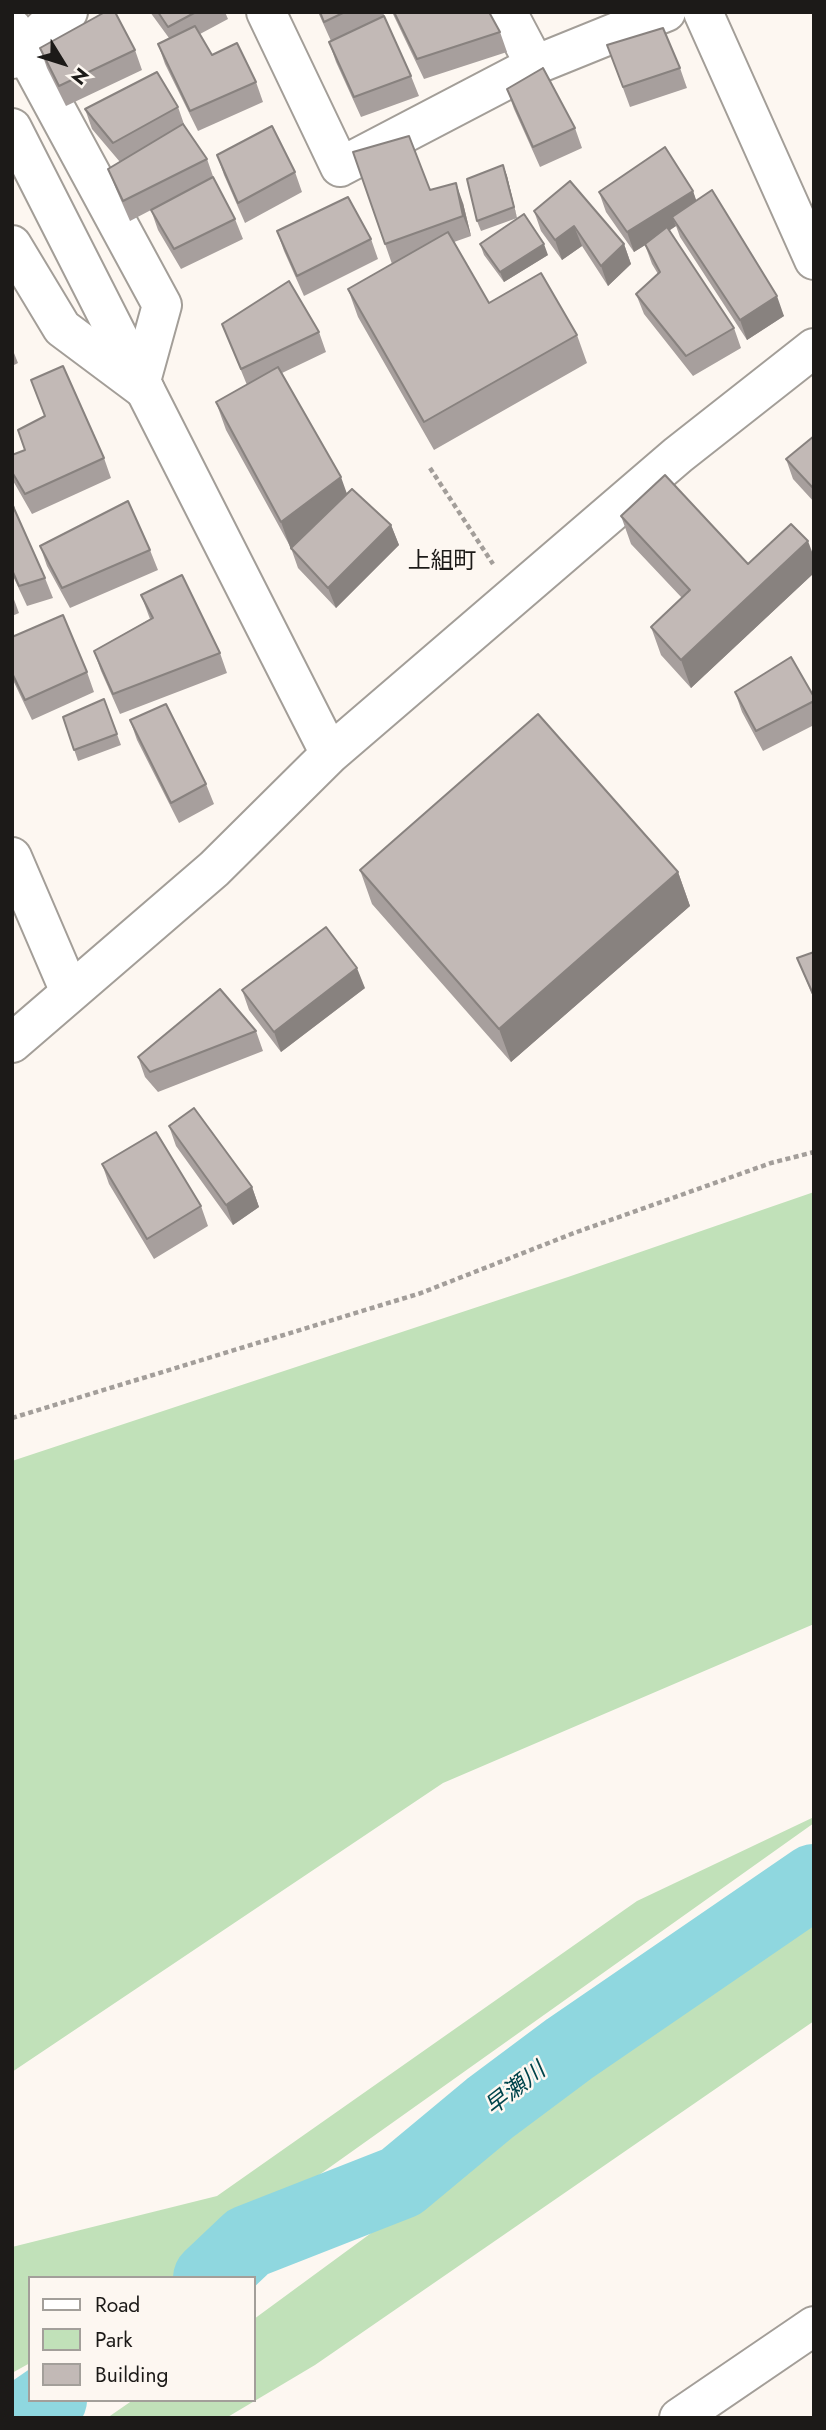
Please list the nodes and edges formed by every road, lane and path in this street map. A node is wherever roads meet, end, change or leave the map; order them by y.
1 (68, 12) edge
2 (266, 12) edge
3 (508, 12) edge
4 (666, 12) edge
5 (703, 12) edge
6 (16, 45) edge
7 (535, 65) junction
8 (12, 128) edge
9 (12, 245) edge
10 (814, 260) edge
11 (814, 348) edge
12 (143, 386) junction
13 (430, 468) dead end
14 (499, 574) dead end
15 (330, 754) junction
16 (12, 857) edge
17 (69, 992) junction
18 (12, 1043) edge
19 (814, 1152) edge
20 (12, 1418) edge
21 (814, 2326) edge
22 (679, 2418) edge

1 - 6 street
2 - 7 street
3 - 7 street
4 - 7 street
5 - 10 street
6 - 12 street
8 - 12 street
9 - 12 street
11 - 15 street
12 - 15 street
13 - 14 path
15 - 17 street
16 - 17 street
17 - 18 street
19 - 20 path
21 - 22 street

